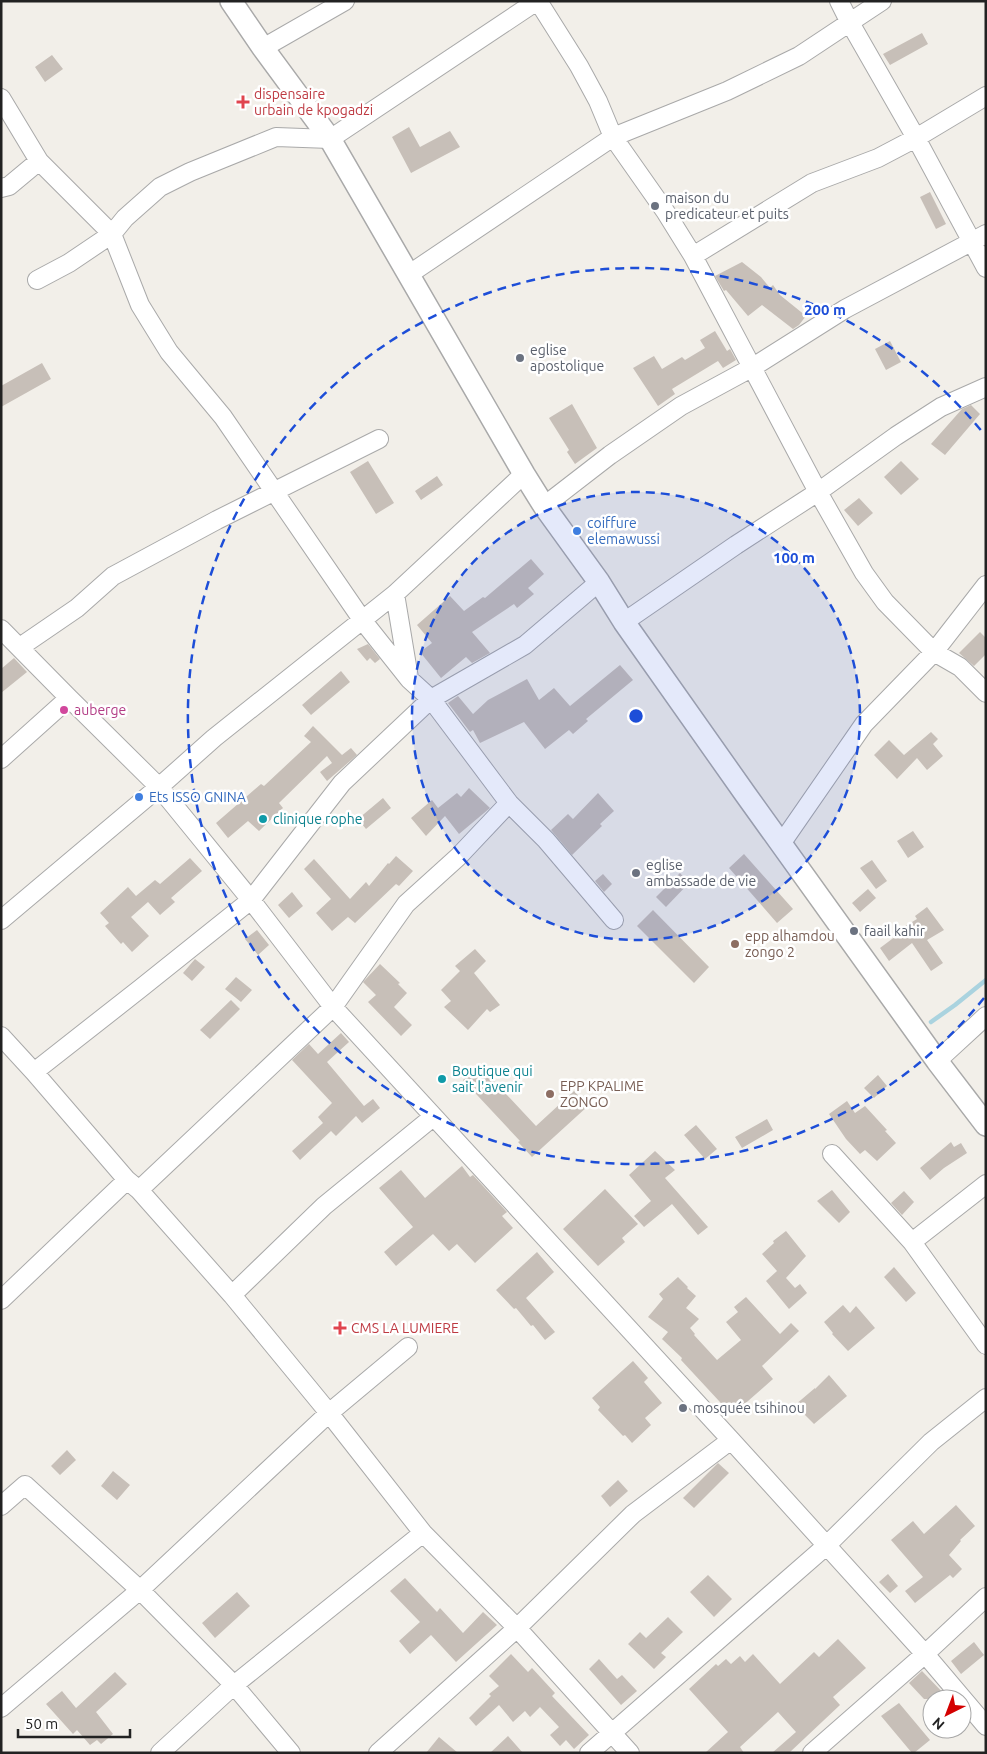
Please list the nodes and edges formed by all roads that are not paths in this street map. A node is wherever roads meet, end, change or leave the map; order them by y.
1 (231, 1) edge
2 (344, 1) edge
3 (538, 1) edge
4 (839, 1) edge
5 (882, 1) edge
6 (849, 21) junction
7 (263, 48) junction
8 (986, 96) edge
9 (1, 98) edge
10 (613, 136) junction
11 (916, 138) junction
12 (330, 140) junction
13 (39, 161) junction
14 (1, 188) edge
15 (112, 234) junction
16 (979, 238) edge
17 (693, 256) junction
18 (986, 268) edge
19 (408, 275) junction
20 (37, 280) dead end
21 (753, 367) junction
22 (986, 387) edge
23 (379, 439) dead end
24 (524, 474) junction
25 (274, 491) junction
26 (818, 492) junction
27 (544, 506) junction
28 (599, 582) junction
29 (986, 585) edge
30 (395, 594) junction
31 (363, 621) junction
32 (624, 622) junction
33 (1, 629) edge
34 (20, 647) junction
35 (934, 652) junction
36 (409, 679) junction
37 (986, 693) edge
38 (69, 698) junction
39 (431, 699) junction
40 (1, 759) edge
41 (159, 787) junction
42 (509, 803) junction
43 (781, 844) junction
44 (251, 900) junction
45 (1, 920) edge
46 (614, 920) dead end
47 (332, 1007) junction
48 (986, 1016) edge
49 (1, 1036) edge
50 (937, 1061) junction
51 (34, 1072) junction
52 (433, 1117) junction
53 (986, 1125) edge
54 (832, 1154) dead end
55 (986, 1184) edge
56 (133, 1185) junction
57 (912, 1242) junction
58 (232, 1295) junction
59 (1, 1300) edge
60 (986, 1345) edge
61 (408, 1347) dead end
62 (986, 1398) edge
63 (329, 1413) junction
64 (731, 1440) junction
65 (1, 1506) edge
66 (423, 1533) junction
67 (826, 1546) junction
68 (140, 1590) junction
69 (986, 1597) edge
70 (517, 1628) junction
71 (925, 1654) junction
72 (234, 1685) junction
73 (1, 1708) edge
74 (986, 1726) edge
75 (612, 1732) junction
76 (160, 1753) edge
77 (292, 1753) edge
78 (378, 1753) edge
79 (589, 1753) edge
80 (630, 1753) edge
81 (812, 1753) edge

1 - 7 street
2 - 7 street
3 - 10 street
3 - 12 street
4 - 6 street
5 - 6 street
6 - 10 street
6 - 11 street
7 - 12 street
8 - 11 street
9 - 13 street
10 - 17 street
10 - 19 street
11 - 16 street
11 - 17 street
12 - 15 street
12 - 19 street
13 - 14 street
13 - 15 street
15 - 20 street
15 - 25 street
16 - 18 street
16 - 21 street
17 - 21 street
19 - 24 street
21 - 26 street
21 - 27 street
22 - 26 street
23 - 25 street
24 - 27 street
24 - 30 street
25 - 31 street
25 - 34 street
26 - 32 street
26 - 35 street
27 - 28 street
28 - 32 street
28 - 39 street
29 - 35 street
30 - 31 street
30 - 36 street
31 - 36 street
31 - 41 street
32 - 43 street
33 - 34 street
34 - 38 street
35 - 37 street
35 - 43 street
36 - 39 street
38 - 40 street
38 - 41 street
39 - 42 street
39 - 44 street
41 - 44 street
41 - 45 street
42 - 46 street
42 - 47 street
43 - 50 street
44 - 47 street
44 - 51 street
47 - 52 street
47 - 56 street
48 - 50 street
49 - 51 street
50 - 53 street
51 - 56 street
52 - 58 street
52 - 64 street
54 - 57 street
55 - 57 street
56 - 58 street
56 - 59 street
57 - 60 street
58 - 63 street
61 - 63 street
62 - 67 street
63 - 66 street
63 - 68 street
64 - 67 street
64 - 70 street
65 - 68 street
66 - 70 street
66 - 72 street
67 - 71 street
67 - 75 street
68 - 72 street
68 - 73 street
69 - 71 street
70 - 75 street
70 - 78 street
71 - 74 street
71 - 81 street
72 - 76 street
72 - 77 street
75 - 79 street
75 - 80 street

